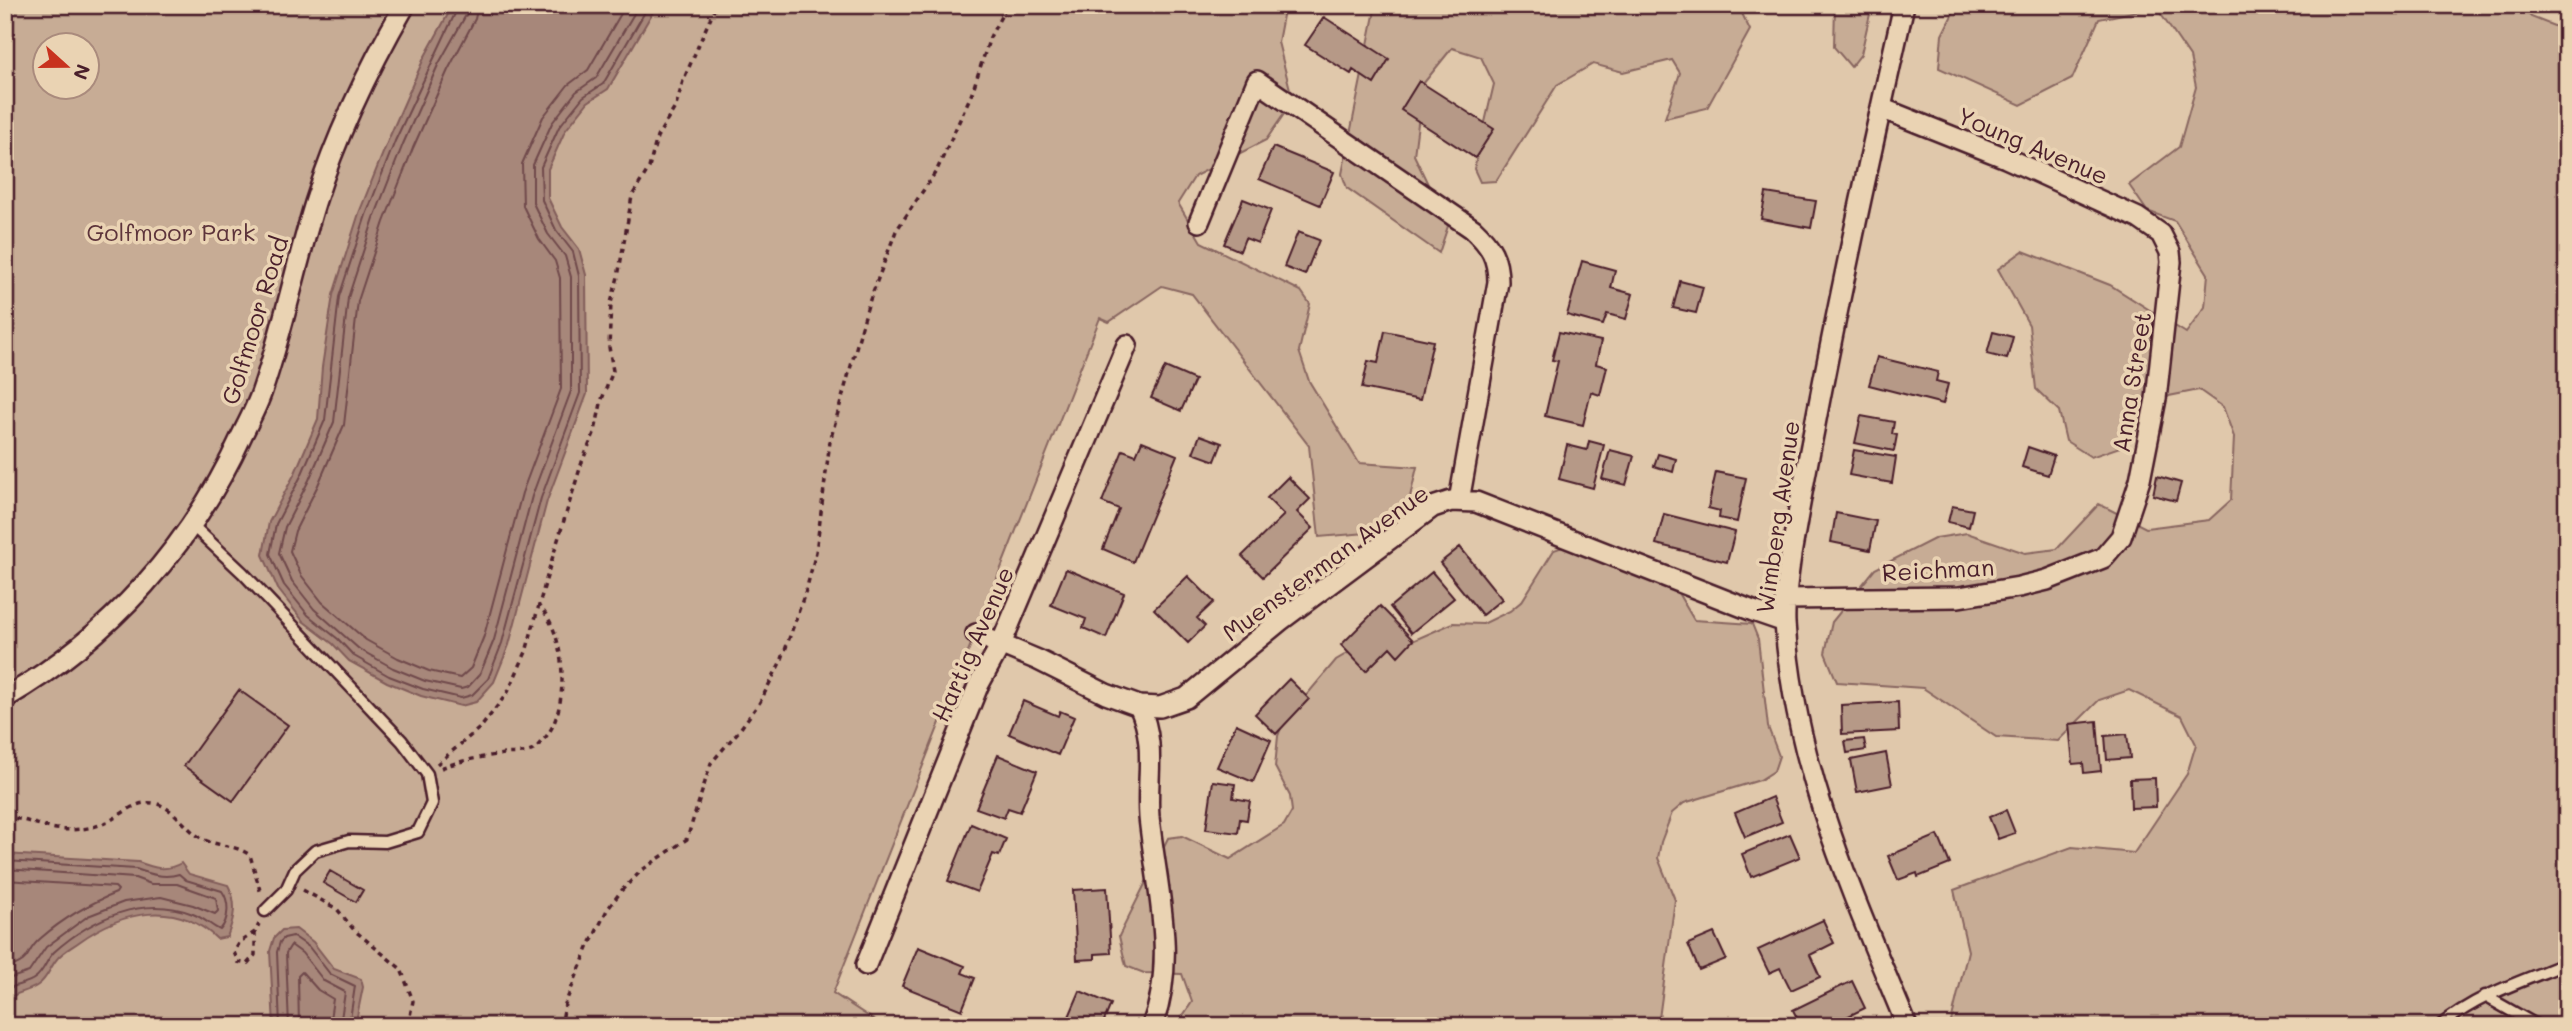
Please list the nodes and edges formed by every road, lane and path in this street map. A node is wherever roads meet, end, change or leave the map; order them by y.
1 (405, 5) edge
2 (716, 5) edge
3 (1007, 5) edge
4 (1904, 5) edge
5 (1881, 108) junction
6 (1199, 222) dead end
7 (2161, 234) joint
8 (1127, 345) dead end
9 (1459, 500) junction
10 (192, 525) junction
11 (2121, 537) joint
12 (1785, 599) junction
13 (538, 605) junction
14 (1785, 622) junction
15 (976, 634) dead end
16 (1001, 645) junction
17 (5, 698) edge
18 (1139, 706) junction
19 (427, 774) junction
20 (5, 817) edge
21 (286, 890) junction
22 (265, 911) junction
23 (255, 932) junction
24 (2567, 963) edge
25 (866, 965) dead end
26 (2485, 996) junction
27 (408, 1026) edge
28 (565, 1026) edge
29 (1152, 1026) edge
30 (1907, 1026) edge
31 (2440, 1026) edge
32 (2538, 1026) edge

1 - 10 street, Golfmoor Road
2 - 13 path
3 - 28 path
4 - 5 street, Wimberg Avenue
5 - 7 street, Young Avenue
5 - 12 street, Wimberg Avenue
6 - 9 street, Muensterman Avenue
7 - 11 street, Anna Street
8 - 16 street, Hartig Avenue
9 - 14 street
9 - 18 street, Muensterman Avenue
10 - 17 street, Golfmoor Road
10 - 19 lane
11 - 12 street, Reichman
12 - 14 street, Wimberg Avenue
13 - 19 path
13 - 19 path
14 - 30 street, Wimberg Avenue
15 - 16 street
16 - 18 street
16 - 25 street, Hartig Avenue
18 - 29 street
19 - 21 lane
20 - 22 path
21 - 22 lane
21 - 27 path
22 - 23 path
23 - 23 path
24 - 26 lane
26 - 31 lane
26 - 32 lane

